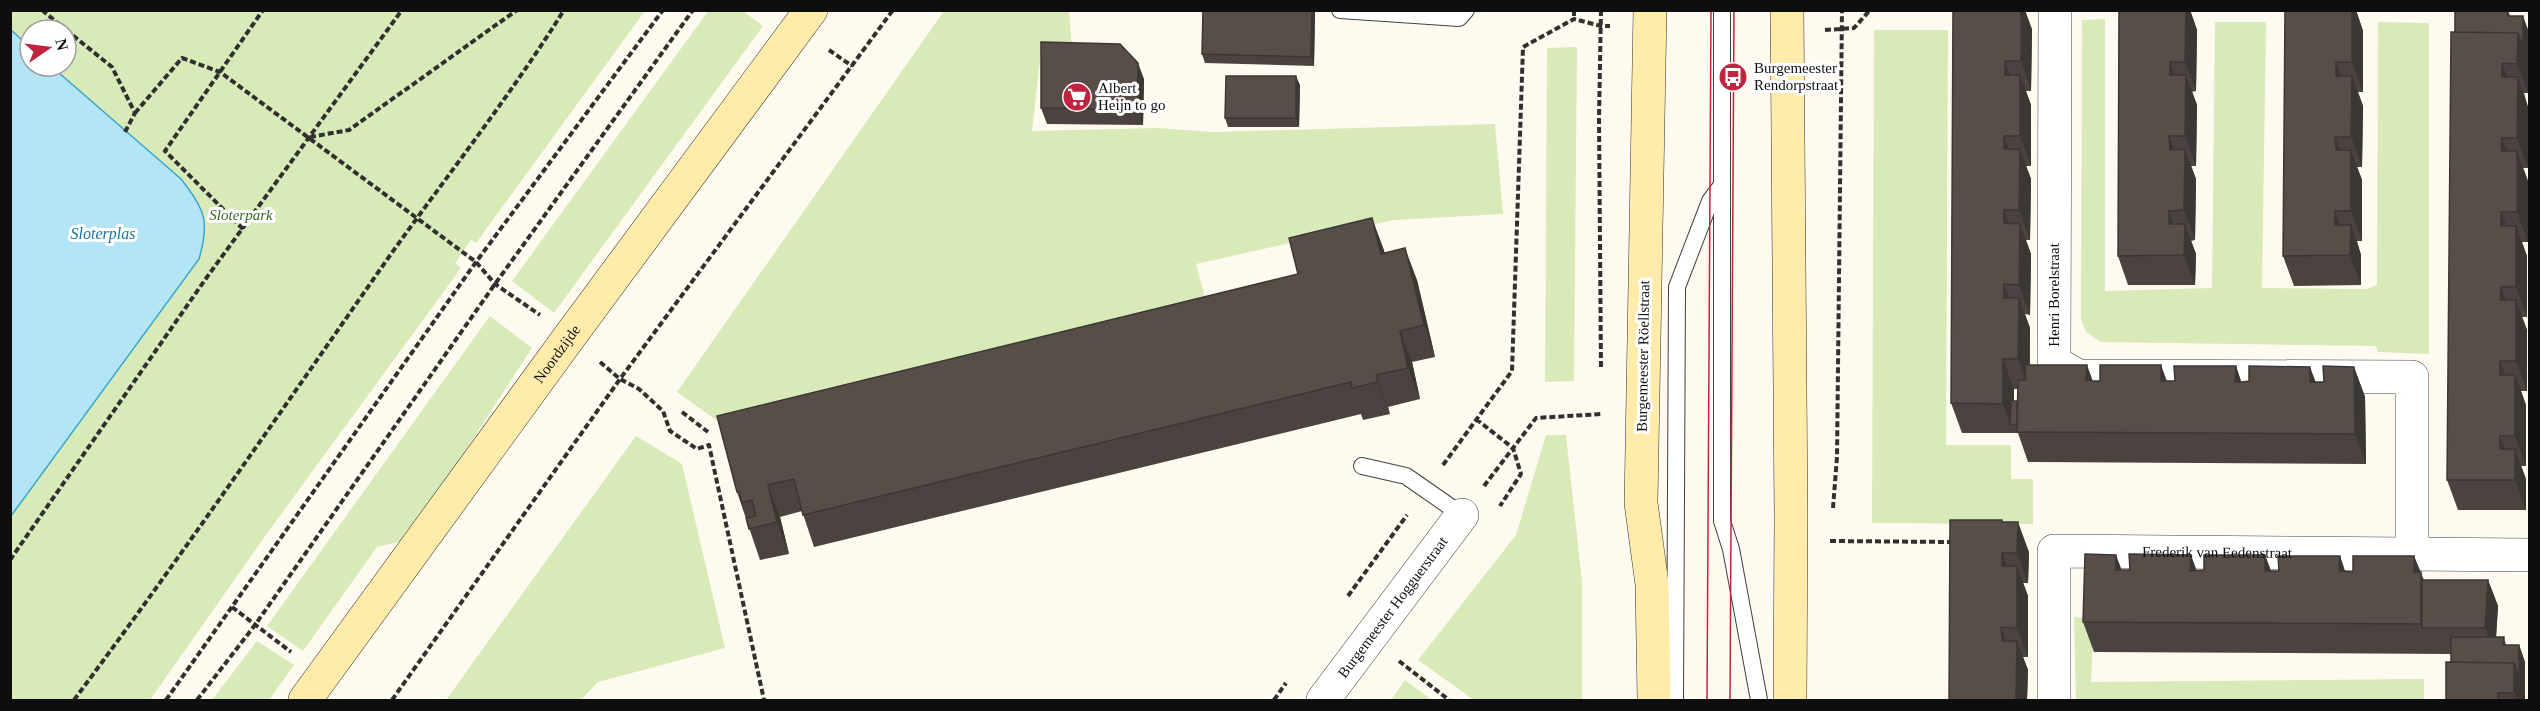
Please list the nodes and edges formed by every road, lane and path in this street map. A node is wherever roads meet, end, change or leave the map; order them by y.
1 (263, 10) edge
2 (402, 10) edge
3 (517, 10) edge
4 (564, 10) edge
5 (663, 10) edge
6 (693, 10) edge
7 (810, 10) edge
8 (1340, 10) edge
9 (1466, 10) edge
10 (1574, 10) edge
11 (1601, 10) edge
12 (1650, 10) edge
13 (1722, 10) edge
14 (1787, 10) edge
15 (1842, 10) edge
16 (1870, 10) edge
17 (2055, 10) edge
18 (892, 11) edge
19 (1601, 26) dead end
20 (1842, 30) junction
21 (78, 40) edge
22 (220, 72) junction
23 (135, 114) junction
24 (125, 132) dead end
25 (309, 137) junction
26 (1722, 184) junction
27 (417, 218) junction
28 (243, 229) junction
29 (476, 262) junction
30 (495, 284) junction
31 (620, 379) junction
32 (682, 412) dead end
33 (1602, 414) dead end
34 (708, 432) dead end
35 (1362, 466) dead end
36 (1425, 489) junction
37 (1833, 509) dead end
38 (1462, 515) junction
39 (1831, 530) dead end
40 (1830, 541) junction
41 (1957, 542) edge
42 (1829, 552) dead end
43 (2529, 555) edge
44 (2412, 556) junction
45 (10, 560) edge
46 (1343, 604) dead end
47 (232, 607) junction
48 (255, 625) junction
49 (295, 655) dead end
50 (1398, 660) dead end
51 (1287, 681) dead end
52 (74, 700) edge
53 (166, 700) edge
54 (197, 700) edge
55 (305, 700) edge
56 (392, 700) edge
57 (764, 700) edge
58 (1274, 700) edge
59 (1323, 700) edge
60 (1449, 700) edge
61 (1654, 700) edge
62 (1675, 700) edge
63 (1759, 700) edge
64 (1790, 700) edge
65 (2054, 700) edge

1 - 22 path
2 - 25 path
3 - 25 path
4 - 27 path
5 - 29 path
6 - 30 path
7 - 55 main road, Noordzijde
8 - 9 lane
10 - 36 path
11 - 19 path
12 - 61 main road, Burgemeester Röellstraat
13 - 26 lane
14 - 64 main road
15 - 20 path
16 - 20 path
17 - 44 street, Henri Borelstraat
18 - 31 path
20 - 37 path
21 - 23 path
22 - 23 path
22 - 25 path
22 - 28 path
23 - 24 path
25 - 27 path
25 - 28 path
26 - 62 lane
26 - 63 lane
27 - 29 path
27 - 52 path
28 - 45 path
29 - 30 path
29 - 47 path
30 - 48 path
31 - 56 path
31 - 57 path
32 - 34 path
33 - 38 path
35 - 36 lane
36 - 38 lane
36 - 46 path
38 - 59 street, Burgemeester Hogguerstraat
39 - 40 path
40 - 41 path
40 - 42 path
43 - 44 street, Frederik van Eedenstraat
44 - 65 street, Frederik van Eedenstraat
47 - 48 path
47 - 53 path
48 - 49 path
48 - 54 path
50 - 60 path
51 - 58 path

